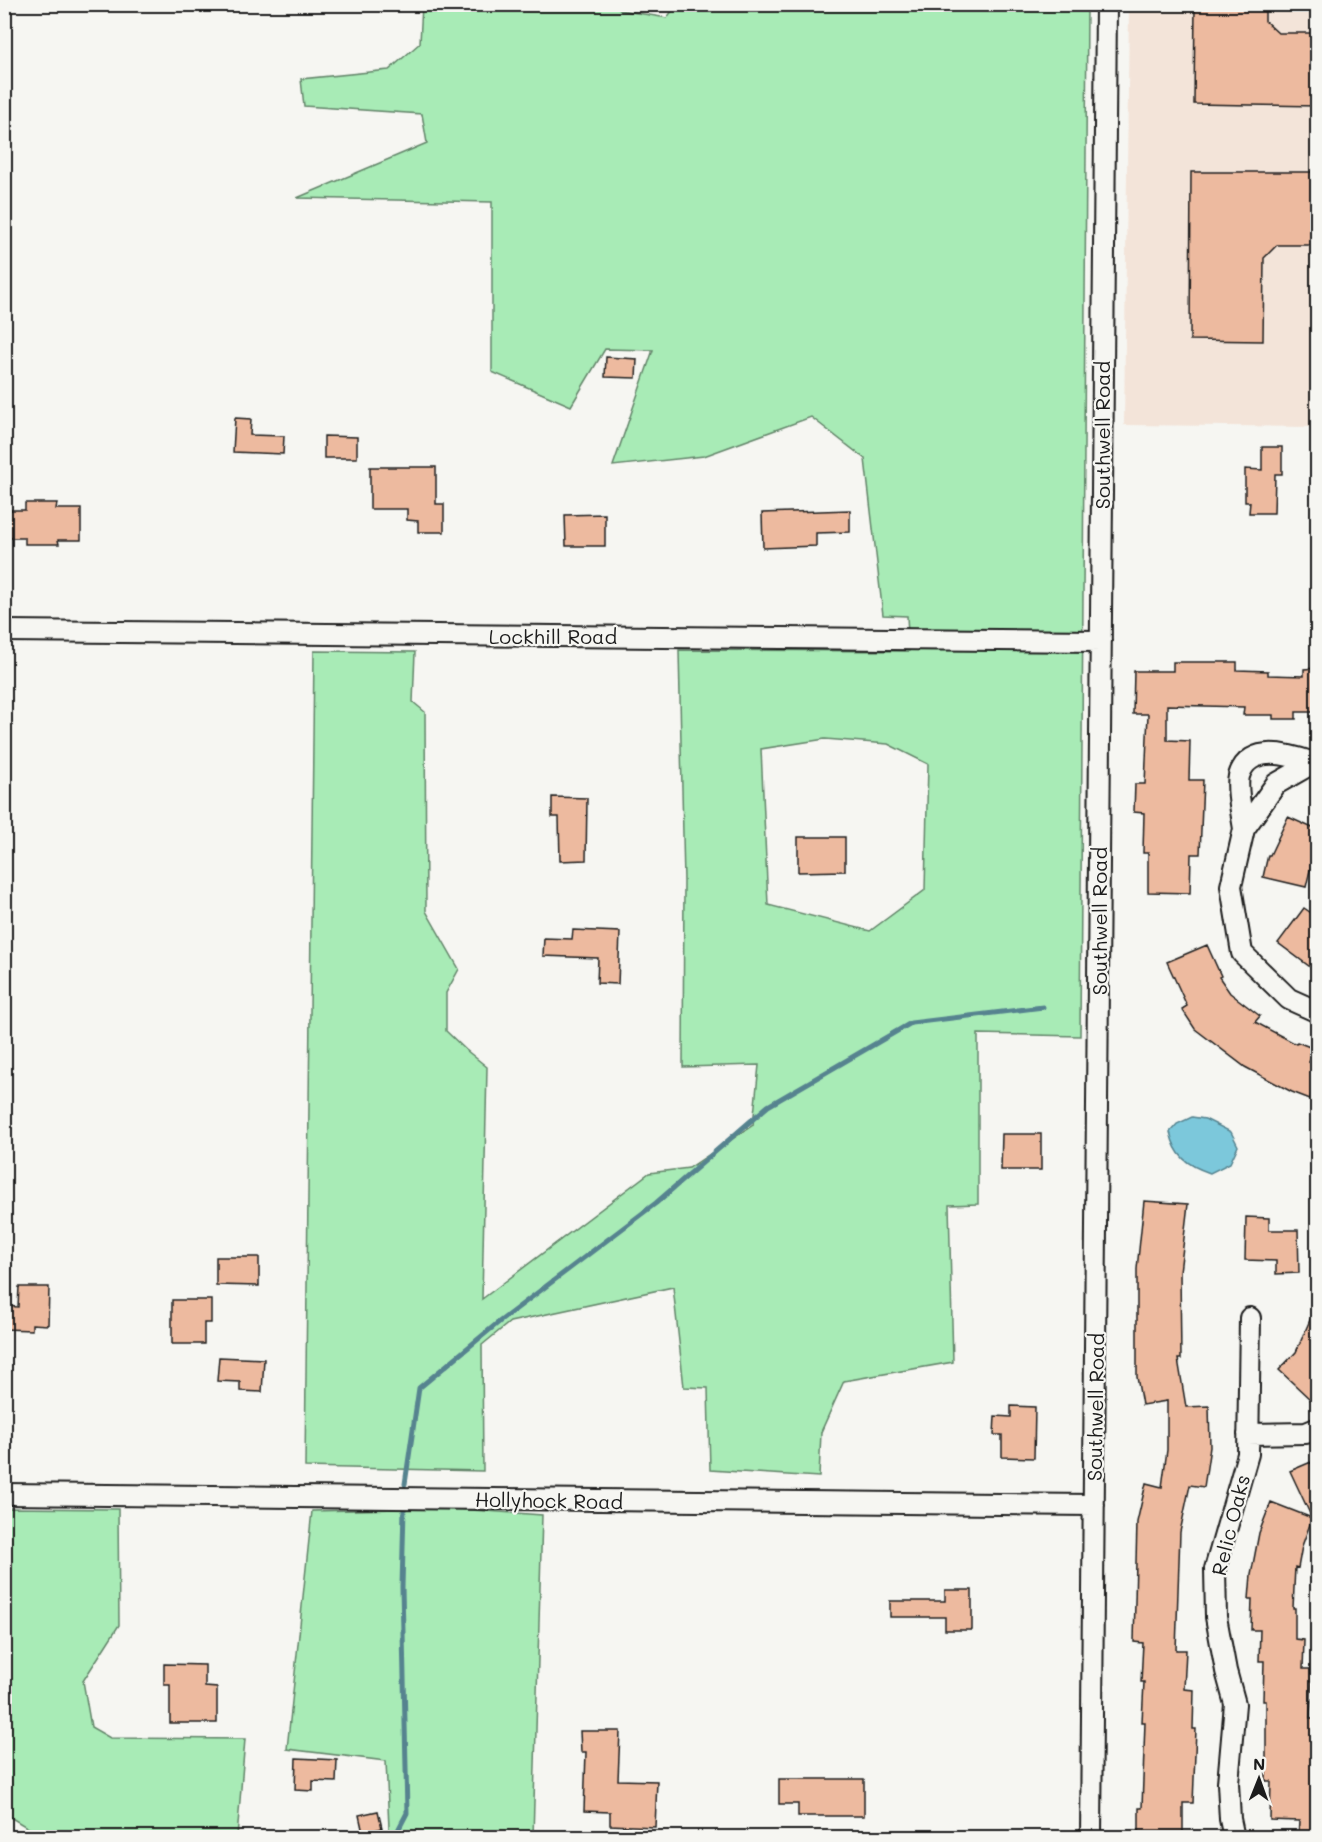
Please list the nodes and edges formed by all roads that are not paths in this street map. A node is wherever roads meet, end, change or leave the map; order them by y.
1 (1106, 4) edge
2 (4, 631) edge
3 (1101, 641) junction
4 (1316, 762) edge
5 (1244, 829) junction
6 (1317, 1012) edge
7 (1250, 1318) dead end
8 (1317, 1428) edge
9 (1248, 1434) junction
10 (4, 1494) edge
11 (1094, 1505) junction
12 (1091, 1838) edge
13 (1234, 1838) edge

1 - 3 street, Southwell Road
2 - 3 street, Lockhill Road
3 - 11 street, Southwell Road
4 - 5 street
4 - 5 street
5 - 6 street
7 - 9 street, Relic Oaks
8 - 9 street
9 - 13 street, Relic Oaks
10 - 11 street, Hollyhock Road
11 - 12 street, Southwell Road

